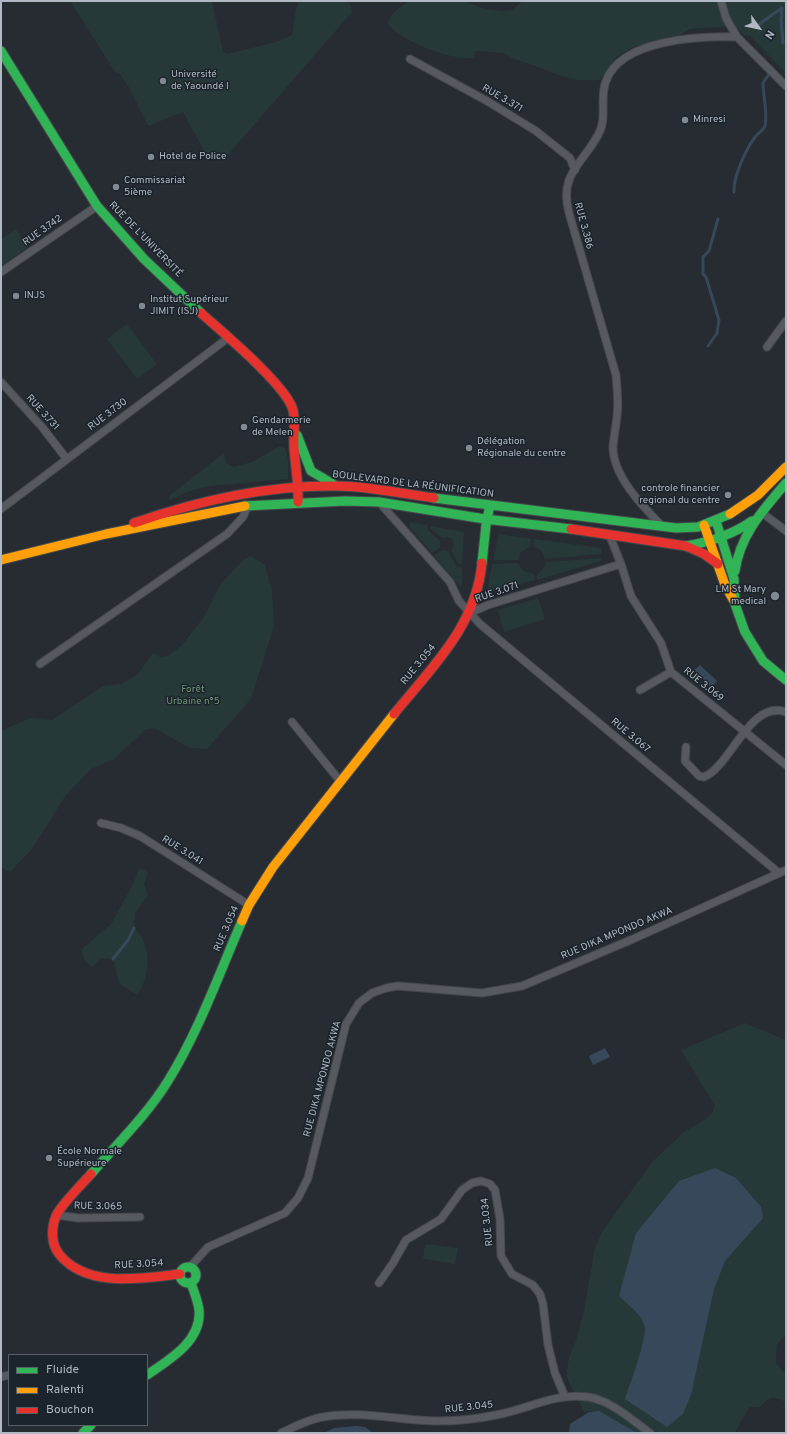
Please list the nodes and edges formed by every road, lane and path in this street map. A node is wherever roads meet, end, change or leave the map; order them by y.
1 (721, 1) edge
2 (737, 37) junction
3 (1, 51) edge
4 (410, 59) dead end
5 (786, 86) edge
6 (575, 170) junction
7 (97, 206) junction
8 (1, 272) edge
9 (786, 320) edge
10 (228, 338) junction
11 (767, 347) dead end
12 (1, 382) edge
13 (294, 424) junction
14 (66, 458) junction
15 (786, 467) edge
16 (786, 483) edge
17 (299, 486) junction
18 (338, 486) junction
19 (298, 502) junction
20 (379, 502) junction
21 (248, 505) junction
22 (490, 505) junction
23 (1, 509) edge
24 (760, 514) junction
25 (485, 520) junction
26 (718, 520) junction
27 (704, 525) junction
28 (662, 526) junction
29 (786, 531) edge
30 (106, 534) junction
31 (609, 534) junction
32 (722, 538) junction
33 (709, 542) junction
34 (686, 546) junction
35 (1, 560) edge
36 (622, 564) junction
37 (718, 564) junction
38 (734, 579) junction
39 (735, 604) junction
40 (470, 612) junction
41 (40, 664) dead end
42 (671, 672) junction
43 (786, 680) edge
44 (640, 690) dead end
45 (786, 712) edge
46 (292, 722) dead end
47 (745, 732) junction
48 (686, 747) dead end
49 (786, 765) edge
50 (340, 781) junction
51 (101, 823) dead end
52 (786, 870) edge
53 (779, 873) junction
54 (249, 905) junction
55 (56, 1215) junction
56 (140, 1217) dead end
57 (190, 1267) junction
58 (180, 1274) junction
59 (379, 1282) dead end
60 (191, 1283) junction
61 (148, 1375) edge
62 (564, 1397) junction
63 (281, 1433) edge
64 (650, 1433) edge

1 - 2 street
2 - 5 street
2 - 6 street, RUE 3.386
3 - 7 main road, RUE DE L'UNIVERSITÉ
4 - 6 street, RUE 3.371
6 - 28 street, RUE 3.386
7 - 8 street, RUE 3.742
7 - 10 main road, RUE DE L'UNIVERSITÉ
9 - 11 street
10 - 13 main road, RUE DE L'UNIVERSITÉ
10 - 14 street, RUE 3.730
12 - 14 street, RUE 3.731
13 - 17 main road, RUE DE L'UNIVERSITÉ
13 - 18 main road, RUE DE L'UNIVERSITÉ
14 - 23 street, RUE 3.730
15 - 26 main road, BOULEVARD DE LA RÉUNIFICATION
16 - 24 main road
17 - 18 main road, BOULEVARD DE LA RÉUNIFICATION
17 - 19 main road, RUE DE L'UNIVERSITÉ
17 - 30 main road, BOULEVARD DE LA RÉUNIFICATION
18 - 22 main road, BOULEVARD DE LA RÉUNIFICATION
19 - 20 main road, BOULEVARD DE LA RÉUNIFICATION
19 - 21 main road, BOULEVARD DE LA RÉUNIFICATION
20 - 25 main road, BOULEVARD DE LA RÉUNIFICATION
20 - 40 street, RUE 3.071
21 - 30 main road, BOULEVARD DE LA RÉUNIFICATION
21 - 41 street
22 - 25 main road, RUE 3.054
22 - 28 main road, BOULEVARD DE LA RÉUNIFICATION
24 - 29 street
24 - 32 main road
24 - 38 main road
25 - 31 main road, BOULEVARD DE LA RÉUNIFICATION
25 - 40 main road, RUE 3.054
26 - 27 main road, BOULEVARD DE LA RÉUNIFICATION
26 - 32 main road
27 - 28 main road, BOULEVARD DE LA RÉUNIFICATION
27 - 33 main road
30 - 35 main road, BOULEVARD DE LA RÉUNIFICATION
31 - 34 main road, BOULEVARD DE LA RÉUNIFICATION
31 - 36 street, RUE 3.069
32 - 33 main road
32 - 38 main road
33 - 34 main road
33 - 37 main road
34 - 37 main road
36 - 40 street, RUE 3.071
36 - 42 street, RUE 3.069
37 - 39 main road
38 - 39 main road
39 - 43 main road
40 - 50 main road, RUE 3.054
40 - 53 street, RUE 3.067
42 - 44 street
42 - 47 street, RUE 3.069
45 - 47 street
46 - 50 street
47 - 48 street
47 - 49 street, RUE 3.069
50 - 54 main road, RUE 3.054
51 - 54 street, RUE 3.041
52 - 53 street, RUE DIKA MPONDO AKWA
53 - 57 street, RUE DIKA MPONDO AKWA
54 - 55 main road, RUE 3.054
55 - 56 street, RUE 3.065
55 - 58 main road, RUE 3.054
57 - 58 main road
57 - 60 main road
58 - 60 main road
59 - 62 street, RUE 3.034
60 - 61 main road
62 - 63 street, RUE 3.045
62 - 64 street, RUE 3.045

